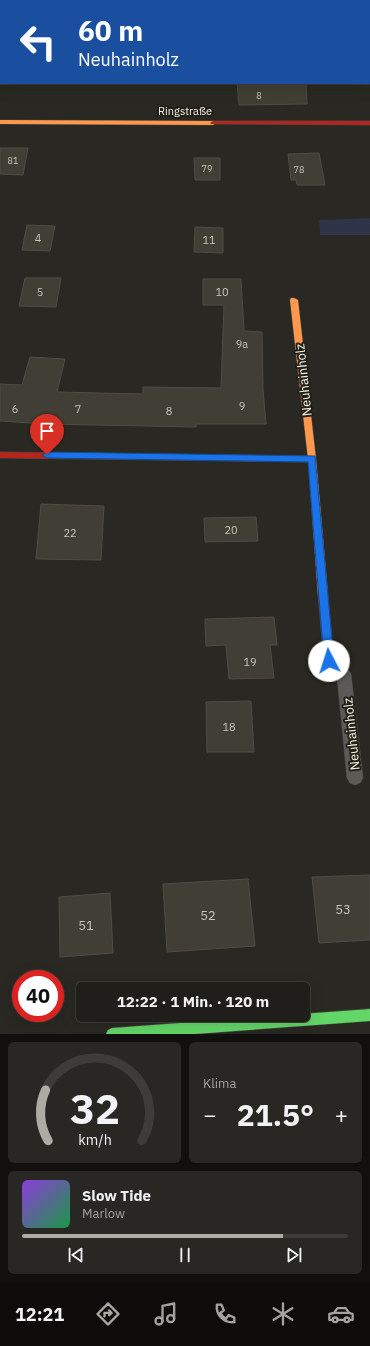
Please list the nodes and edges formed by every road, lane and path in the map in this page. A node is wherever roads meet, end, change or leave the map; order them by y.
1 (0, 122) edge
2 (370, 123) edge
3 (294, 300) dead end
4 (0, 455) edge
5 (312, 459) junction
6 (329, 661) joint
7 (356, 778) dead end
8 (370, 1015) edge
9 (112, 1034) edge

1 - 2 street, Ringstraße
3 - 5 street, Neuhainholz
4 - 5 street
5 - 6 street, Neuhainholz
6 - 7 lane, Neuhainholz
8 - 9 street

